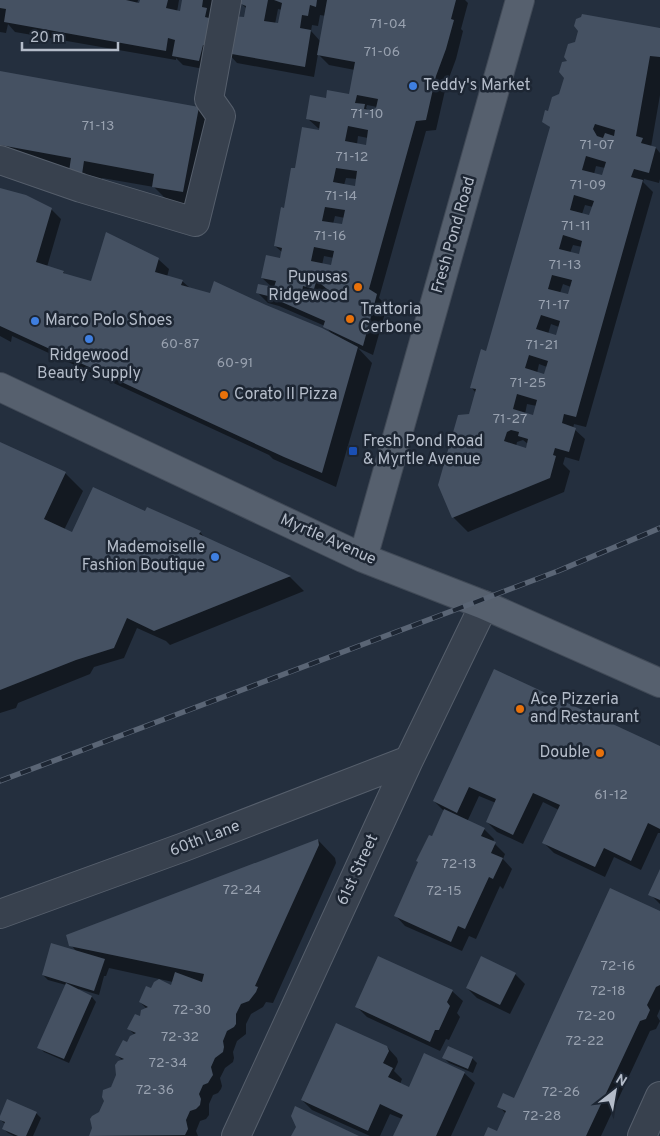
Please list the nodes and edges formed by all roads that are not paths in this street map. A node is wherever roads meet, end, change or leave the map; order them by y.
1 (227, 0) edge
2 (520, 0) edge
3 (0, 160) edge
4 (0, 387) edge
5 (363, 558) junction
6 (484, 605) junction
7 (654, 675) edge
8 (409, 760) junction
9 (0, 914) edge
10 (658, 1106) edge
11 (236, 1136) edge
12 (642, 1136) edge

1 - 3 street
2 - 5 main road, Fresh Pond Road
4 - 5 main road, Myrtle Avenue
5 - 6 main road, Myrtle Avenue
6 - 7 main road, Myrtle Avenue
6 - 8 street, 61st Street
8 - 9 street, 60th Lane
8 - 11 street, 61st Street
10 - 12 street

